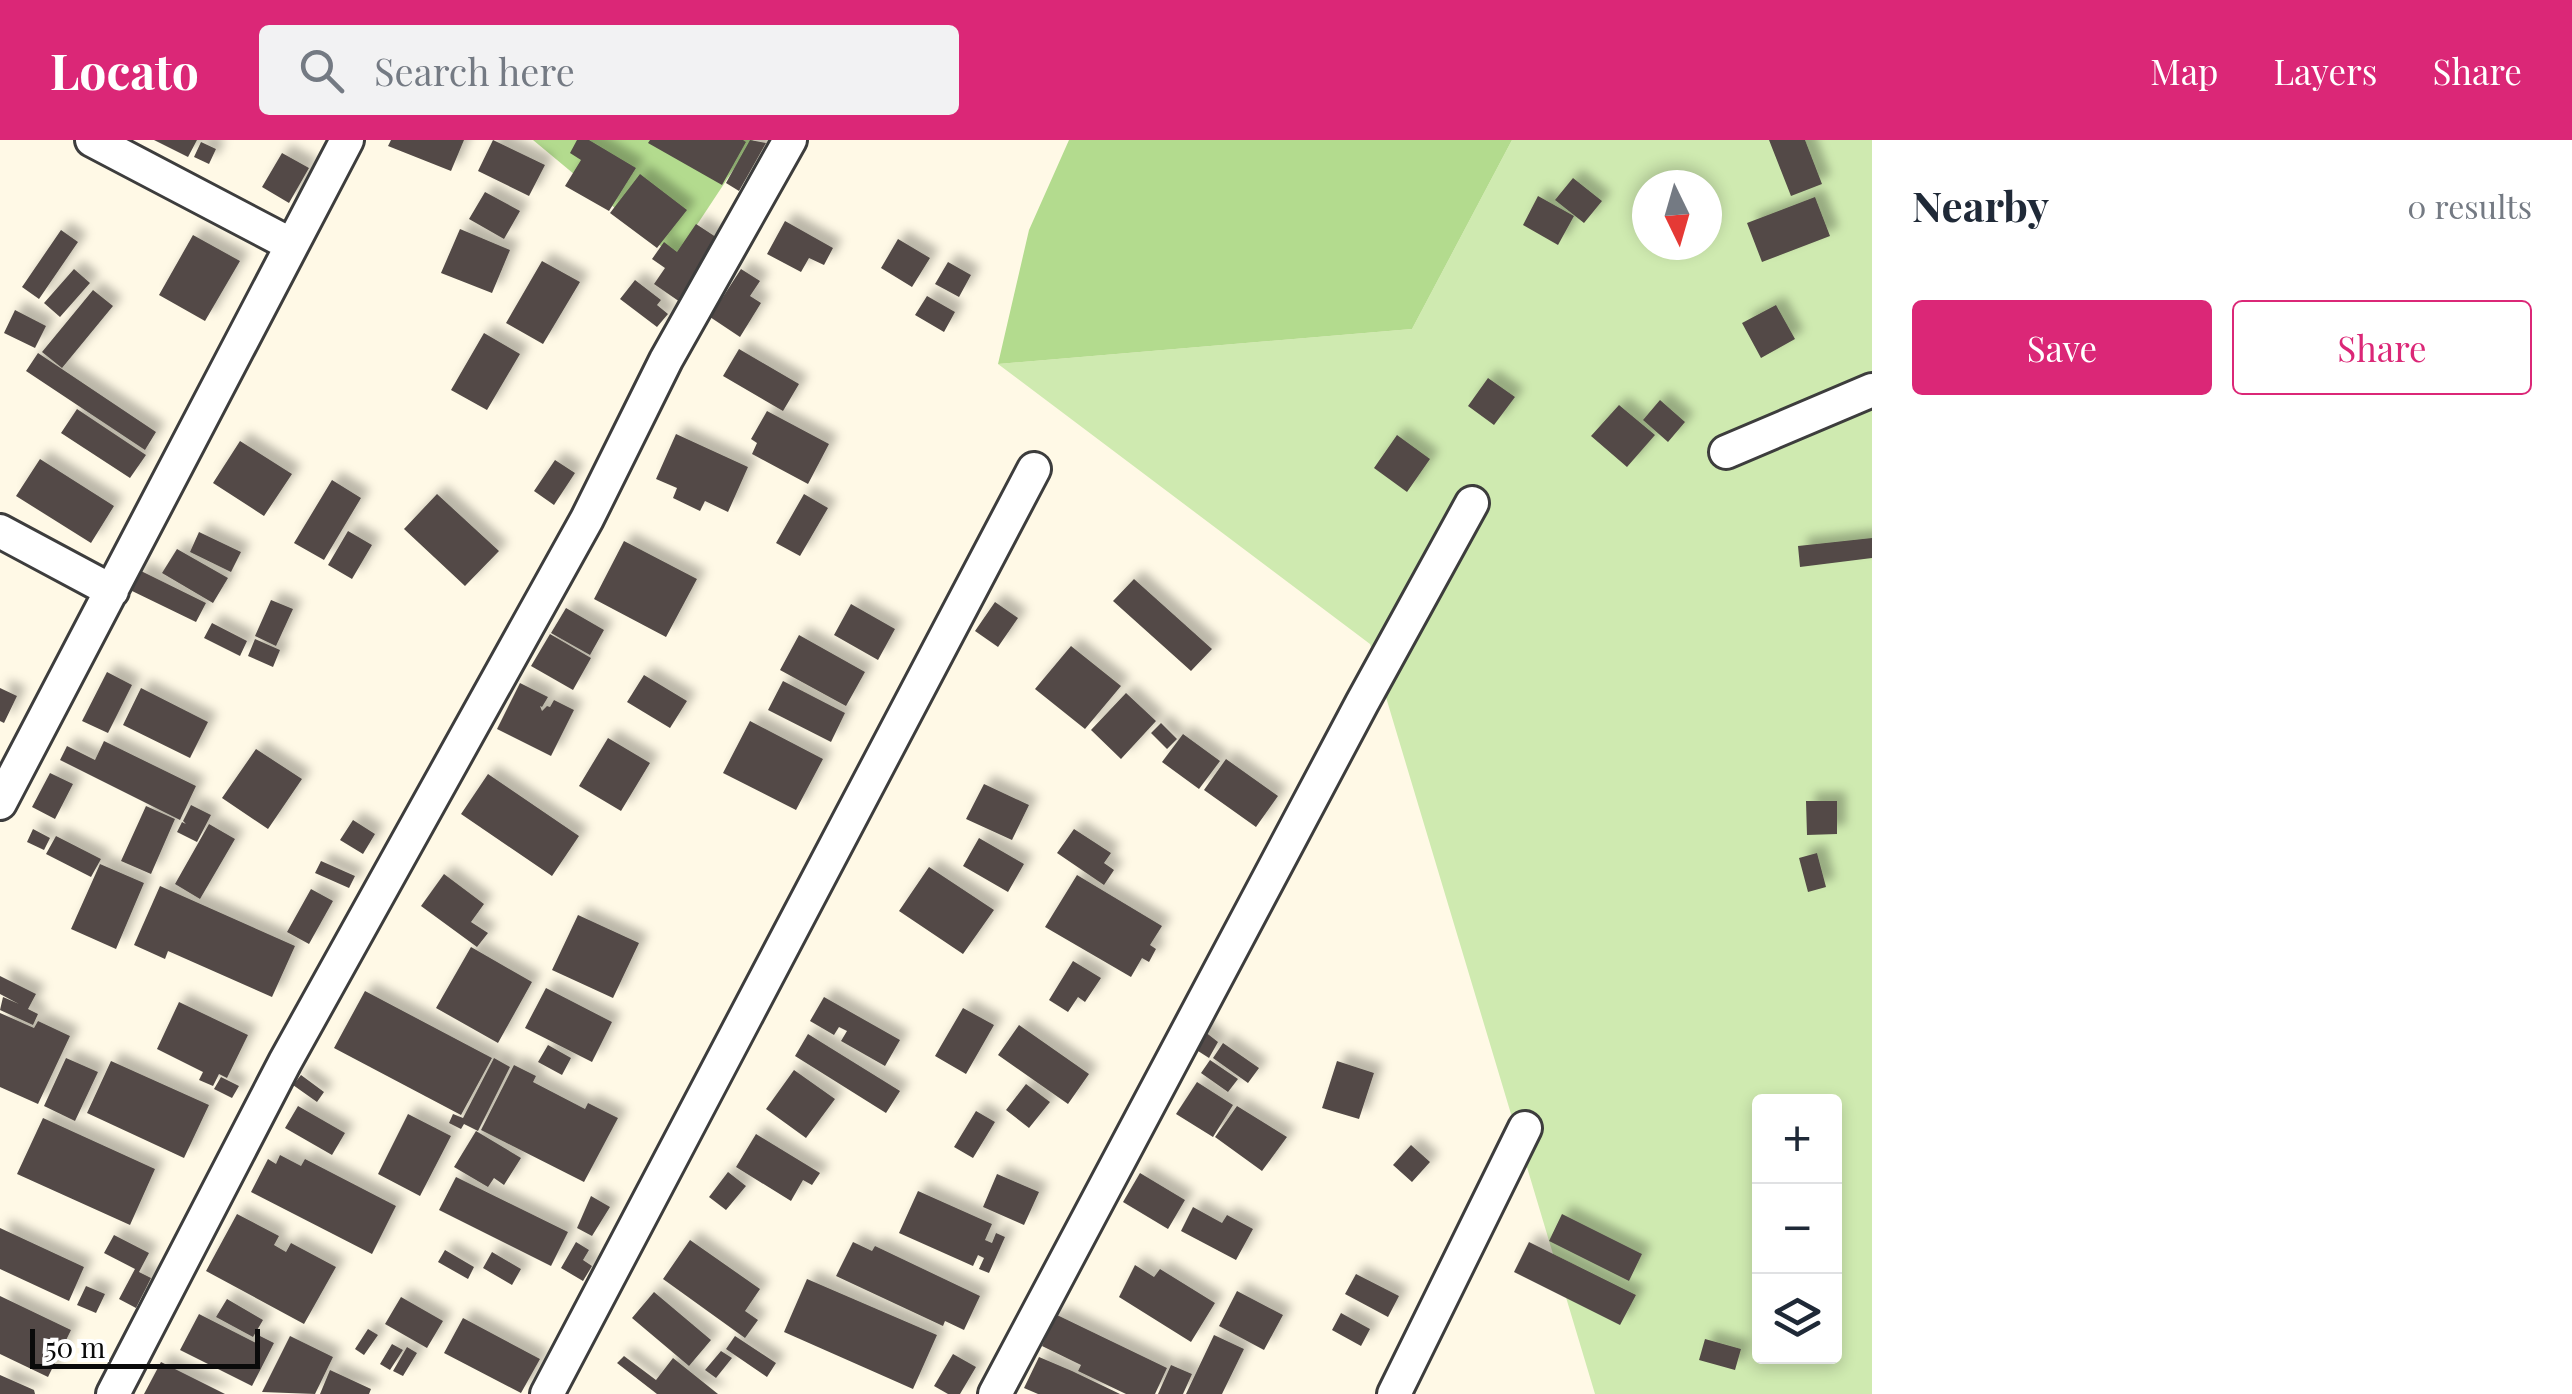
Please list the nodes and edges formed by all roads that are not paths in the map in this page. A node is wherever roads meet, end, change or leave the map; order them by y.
1 (92, 140) edge
2 (347, 140) edge
3 (790, 140) edge
4 (290, 244) junction
5 (1872, 390) edge
6 (1726, 452) dead end
7 (1034, 469) dead end
8 (1472, 503) dead end
9 (0, 531) edge
10 (112, 590) junction
11 (0, 802) edge
12 (1525, 1128) dead end
13 (112, 1394) edge
14 (547, 1394) edge
15 (995, 1394) edge
16 (1394, 1394) edge

1 - 4 street
2 - 4 street
3 - 13 street
4 - 10 street
5 - 6 street
7 - 14 street
8 - 15 street
9 - 10 street
10 - 11 street
12 - 16 street

